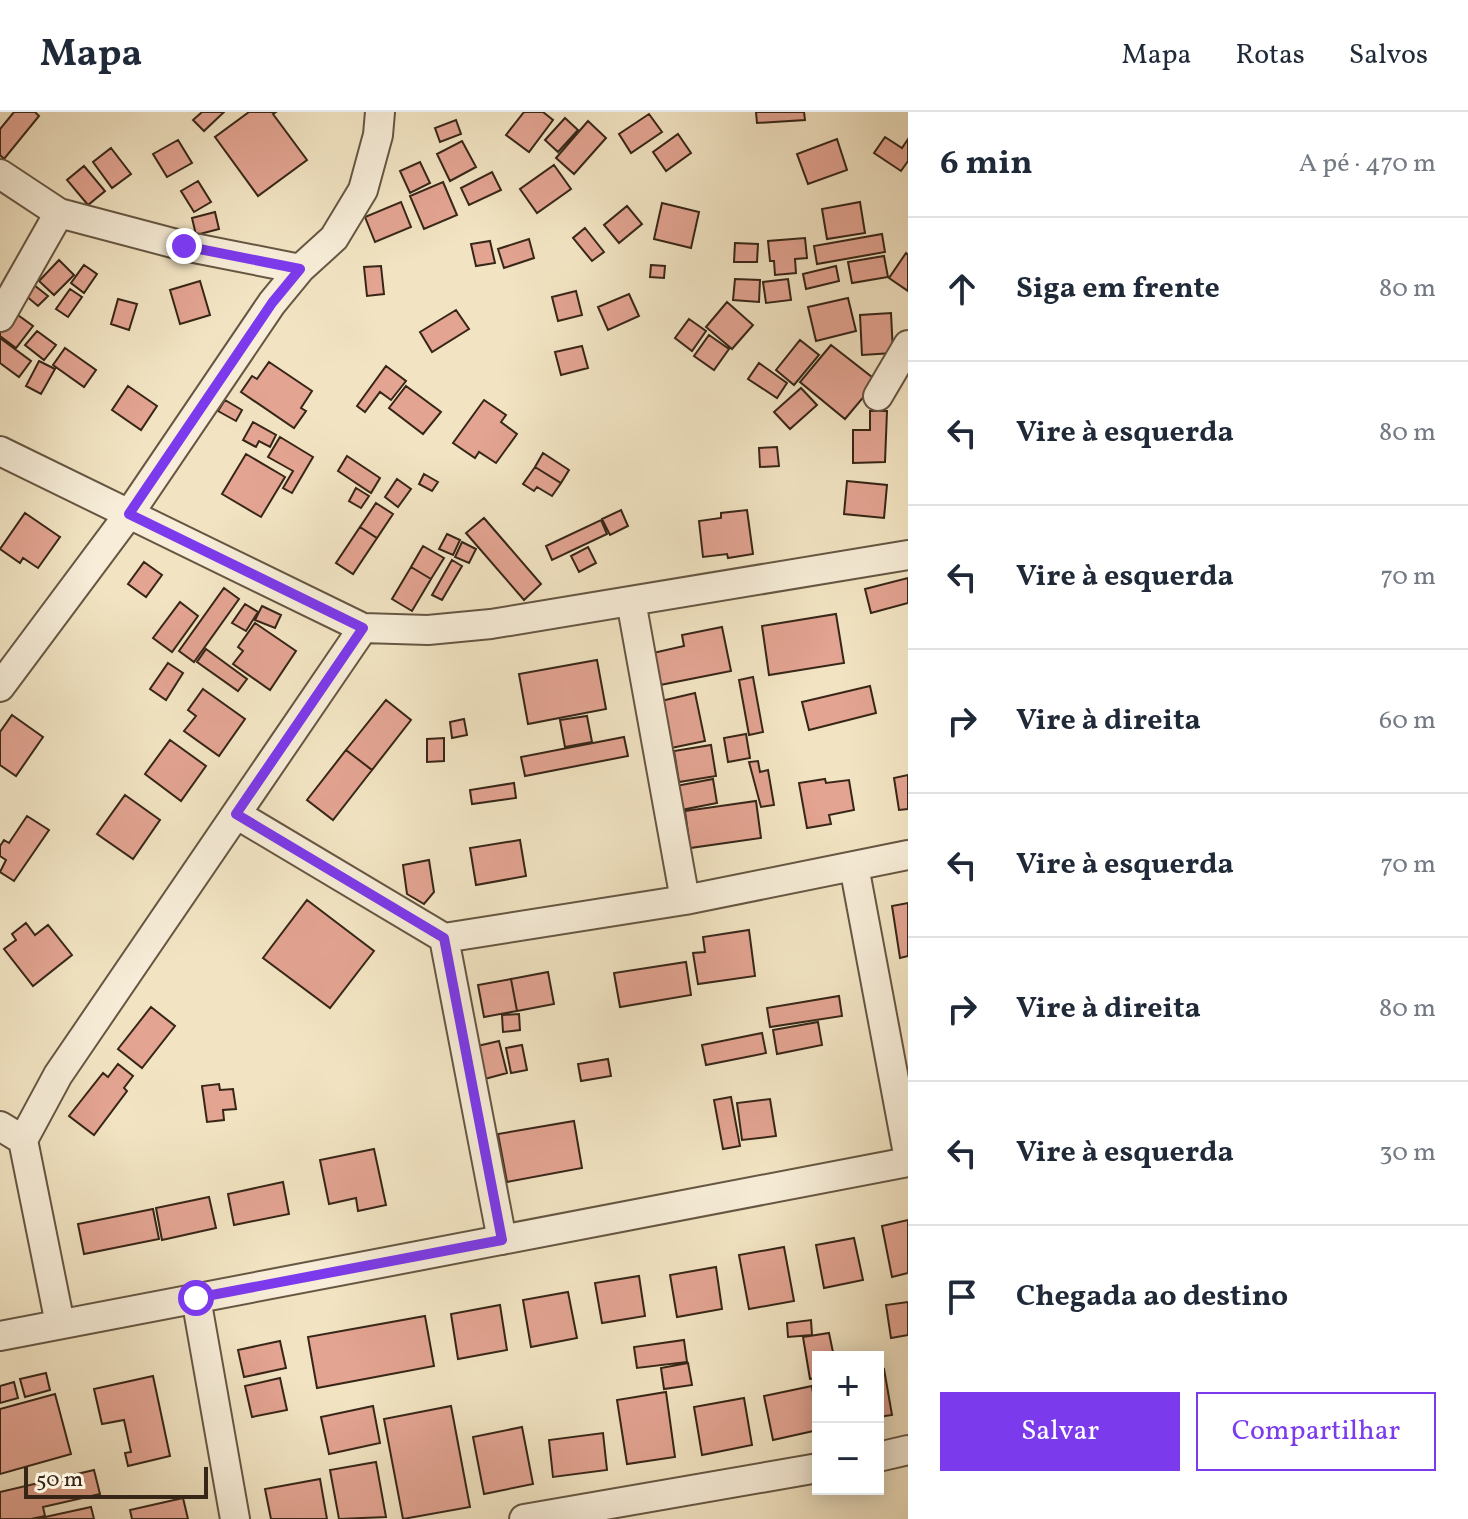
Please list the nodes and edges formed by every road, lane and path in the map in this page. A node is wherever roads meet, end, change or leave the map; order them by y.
1 (380, 112) edge
2 (0, 174) edge
3 (59, 213) junction
4 (300, 269) junction
5 (0, 317) edge
6 (908, 345) edge
7 (878, 396) dead end
8 (0, 451) edge
9 (129, 514) junction
10 (908, 555) edge
11 (631, 601) junction
12 (363, 628) junction
13 (0, 687) edge
14 (236, 814) junction
15 (908, 855) edge
16 (854, 866) junction
17 (685, 900) junction
18 (444, 938) junction
19 (12, 1133) edge
20 (908, 1154) edge
21 (908, 1162) edge
22 (502, 1240) junction
23 (196, 1298) junction
24 (60, 1324) junction
25 (0, 1336) edge
26 (908, 1450) edge
27 (884, 1456) edge
28 (812, 1469) edge
29 (235, 1519) edge
30 (524, 1519) edge

1 - 4 street
2 - 3 street
3 - 4 street
3 - 5 street
4 - 9 street
6 - 7 street
8 - 9 street
9 - 12 street
9 - 13 street
10 - 11 street
11 - 12 street
11 - 17 street
12 - 14 street
14 - 18 street
14 - 19 street
15 - 16 street
16 - 17 street
16 - 20 street
17 - 18 street
18 - 22 street
19 - 24 street
21 - 22 street
22 - 23 street
23 - 24 street
23 - 29 street
24 - 25 street
26 - 27 street
28 - 30 street

